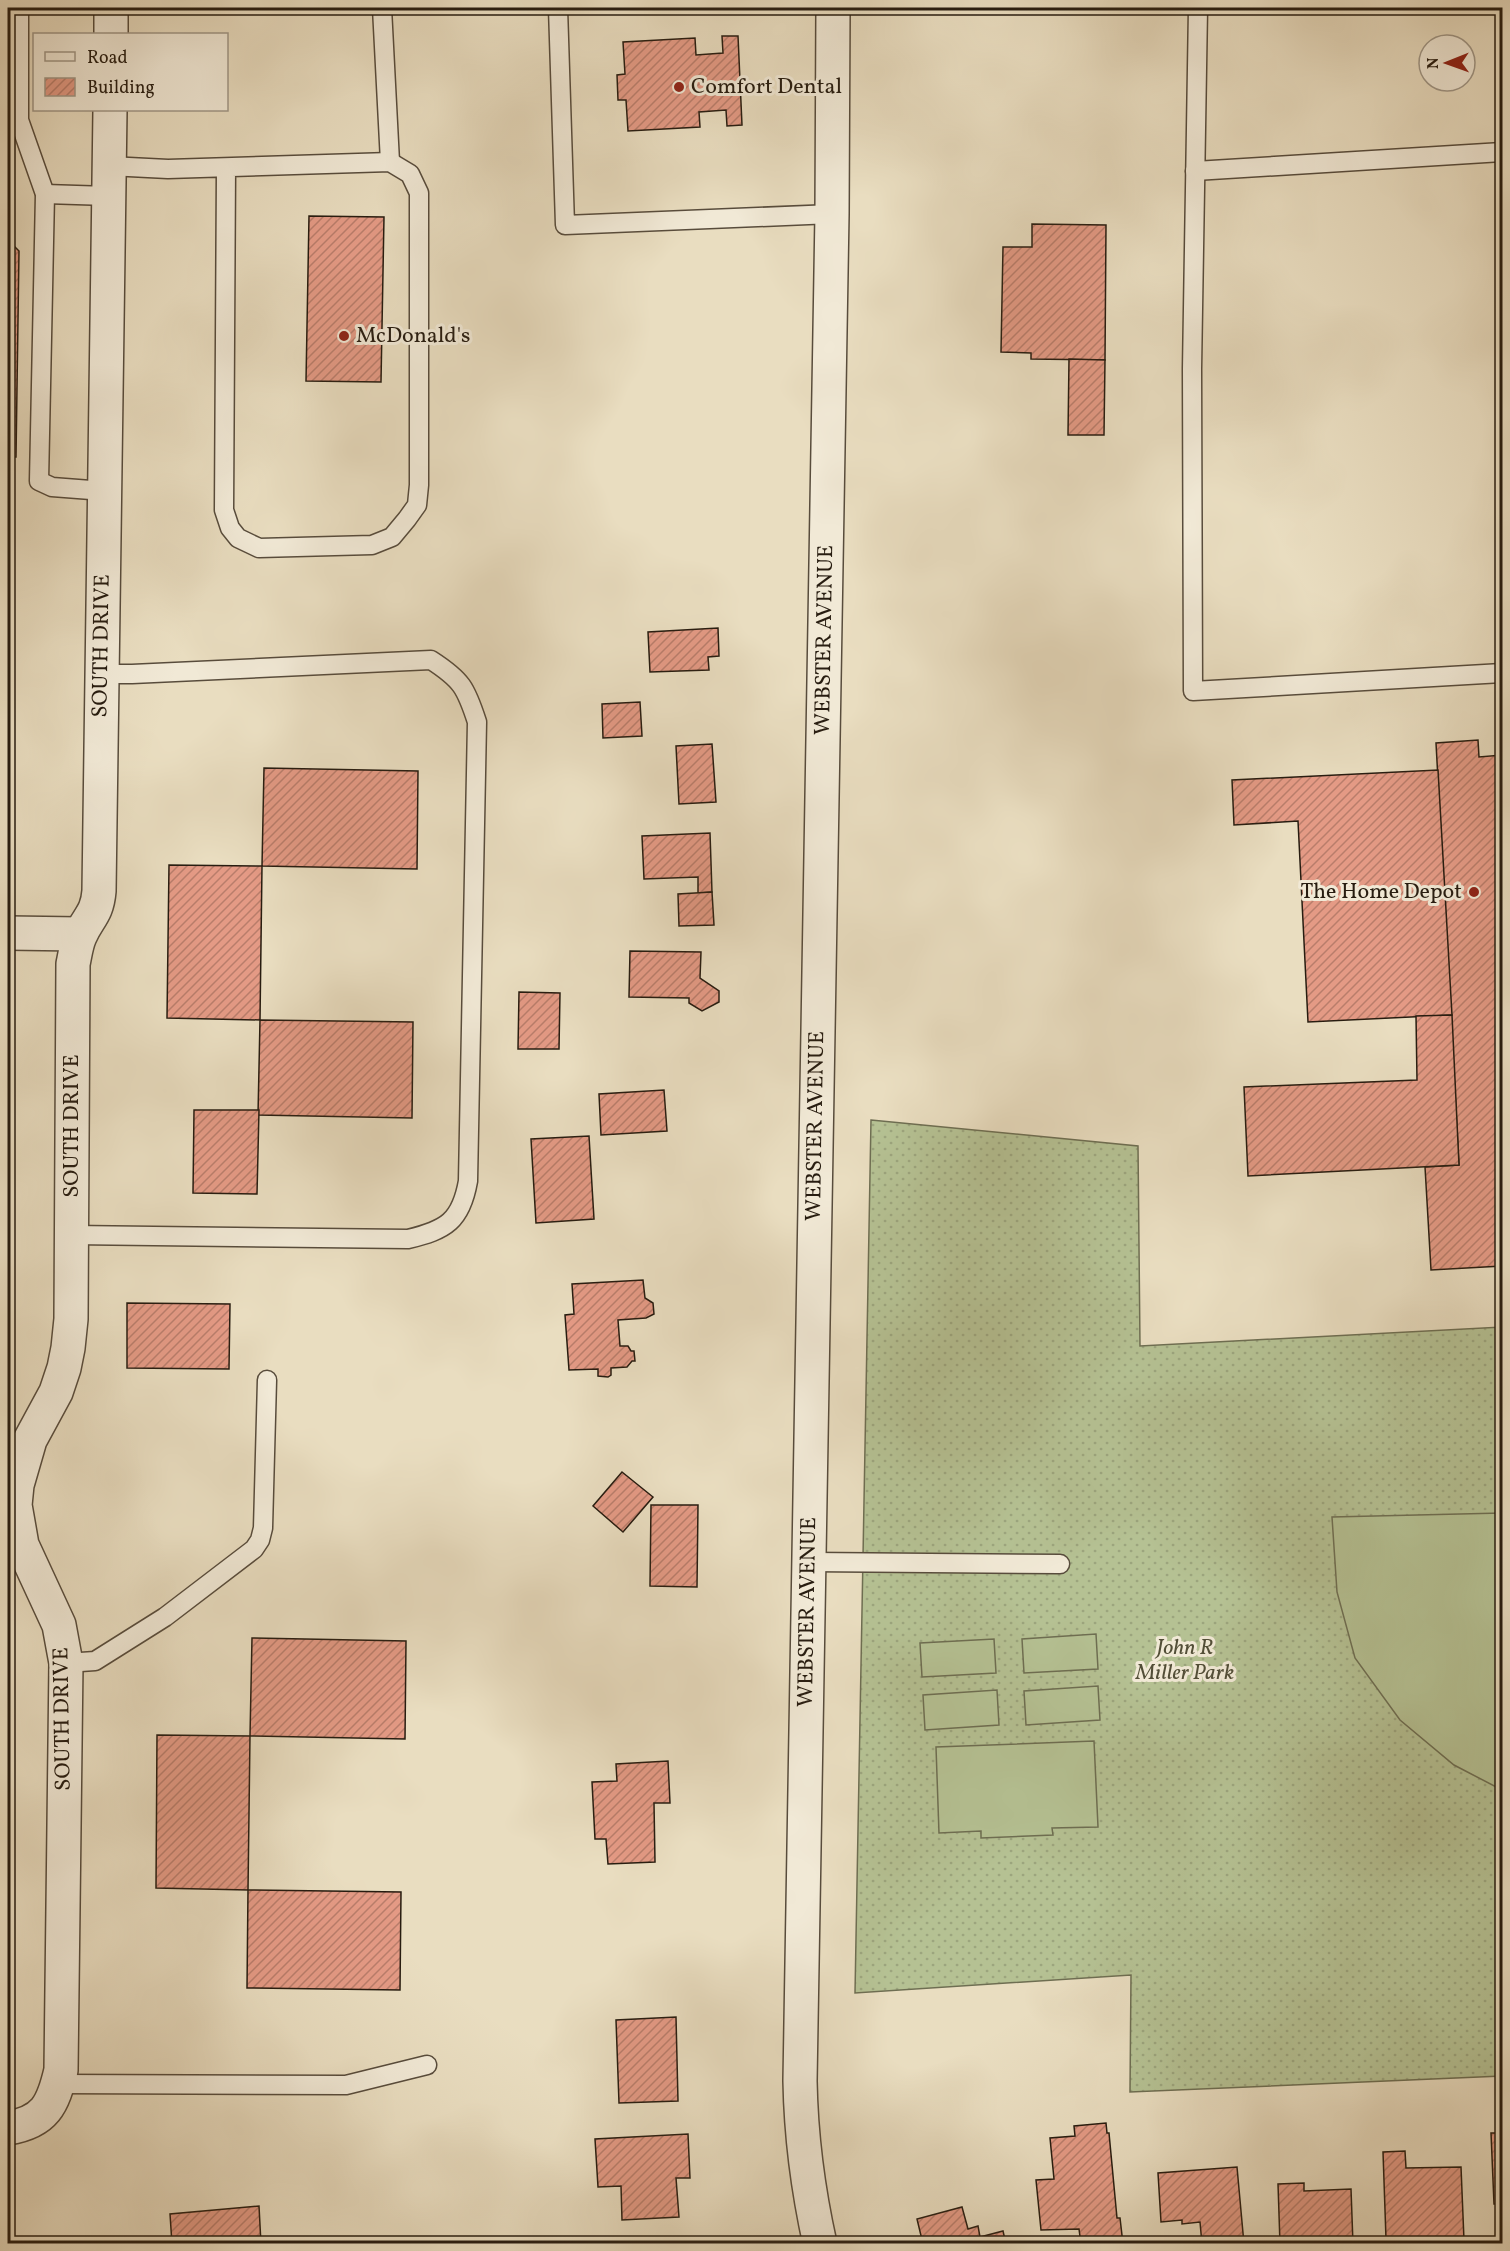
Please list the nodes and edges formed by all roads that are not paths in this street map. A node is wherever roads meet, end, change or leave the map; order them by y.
1 (19, 8) edge
2 (111, 8) edge
3 (382, 8) edge
4 (558, 8) edge
5 (832, 8) edge
6 (1198, 8) edge
7 (111, 33) edge
8 (110, 111) edge
9 (1503, 152) edge
10 (390, 162) junction
11 (226, 168) junction
12 (1195, 171) junction
13 (109, 181) junction
14 (45, 194) junction
15 (832, 214) junction
16 (104, 491) junction
17 (1503, 673) edge
18 (102, 674) junction
19 (8, 933) edge
20 (80, 934) junction
21 (72, 1235) junction
22 (267, 1380) dead end
23 (15, 1460) edge
24 (15, 1546) edge
25 (810, 1562) junction
26 (1060, 1564) dead end
27 (66, 1663) junction
28 (427, 2065) dead end
29 (58, 2084) junction
30 (21, 2125) edge
31 (820, 2244) edge

1 - 14 lane
2 - 7 street
3 - 10 lane
4 - 15 lane
5 - 15 street, WEBSTER AVENUE
6 - 12 lane
8 - 13 street, SOUTH DRIVE
9 - 12 lane
10 - 11 lane
10 - 11 lane
11 - 13 lane
12 - 17 lane
13 - 14 lane
13 - 16 street, SOUTH DRIVE
14 - 16 lane
15 - 25 street, WEBSTER AVENUE
16 - 18 street, SOUTH DRIVE
18 - 20 street, SOUTH DRIVE
18 - 21 lane
19 - 20 street
20 - 21 street, SOUTH DRIVE
21 - 23 street, SOUTH DRIVE
22 - 27 lane
23 - 24 street, SOUTH DRIVE
24 - 27 street, SOUTH DRIVE
25 - 26 lane
25 - 31 street, WEBSTER AVENUE
27 - 29 street, SOUTH DRIVE
28 - 29 lane
29 - 30 street, SOUTH DRIVE

